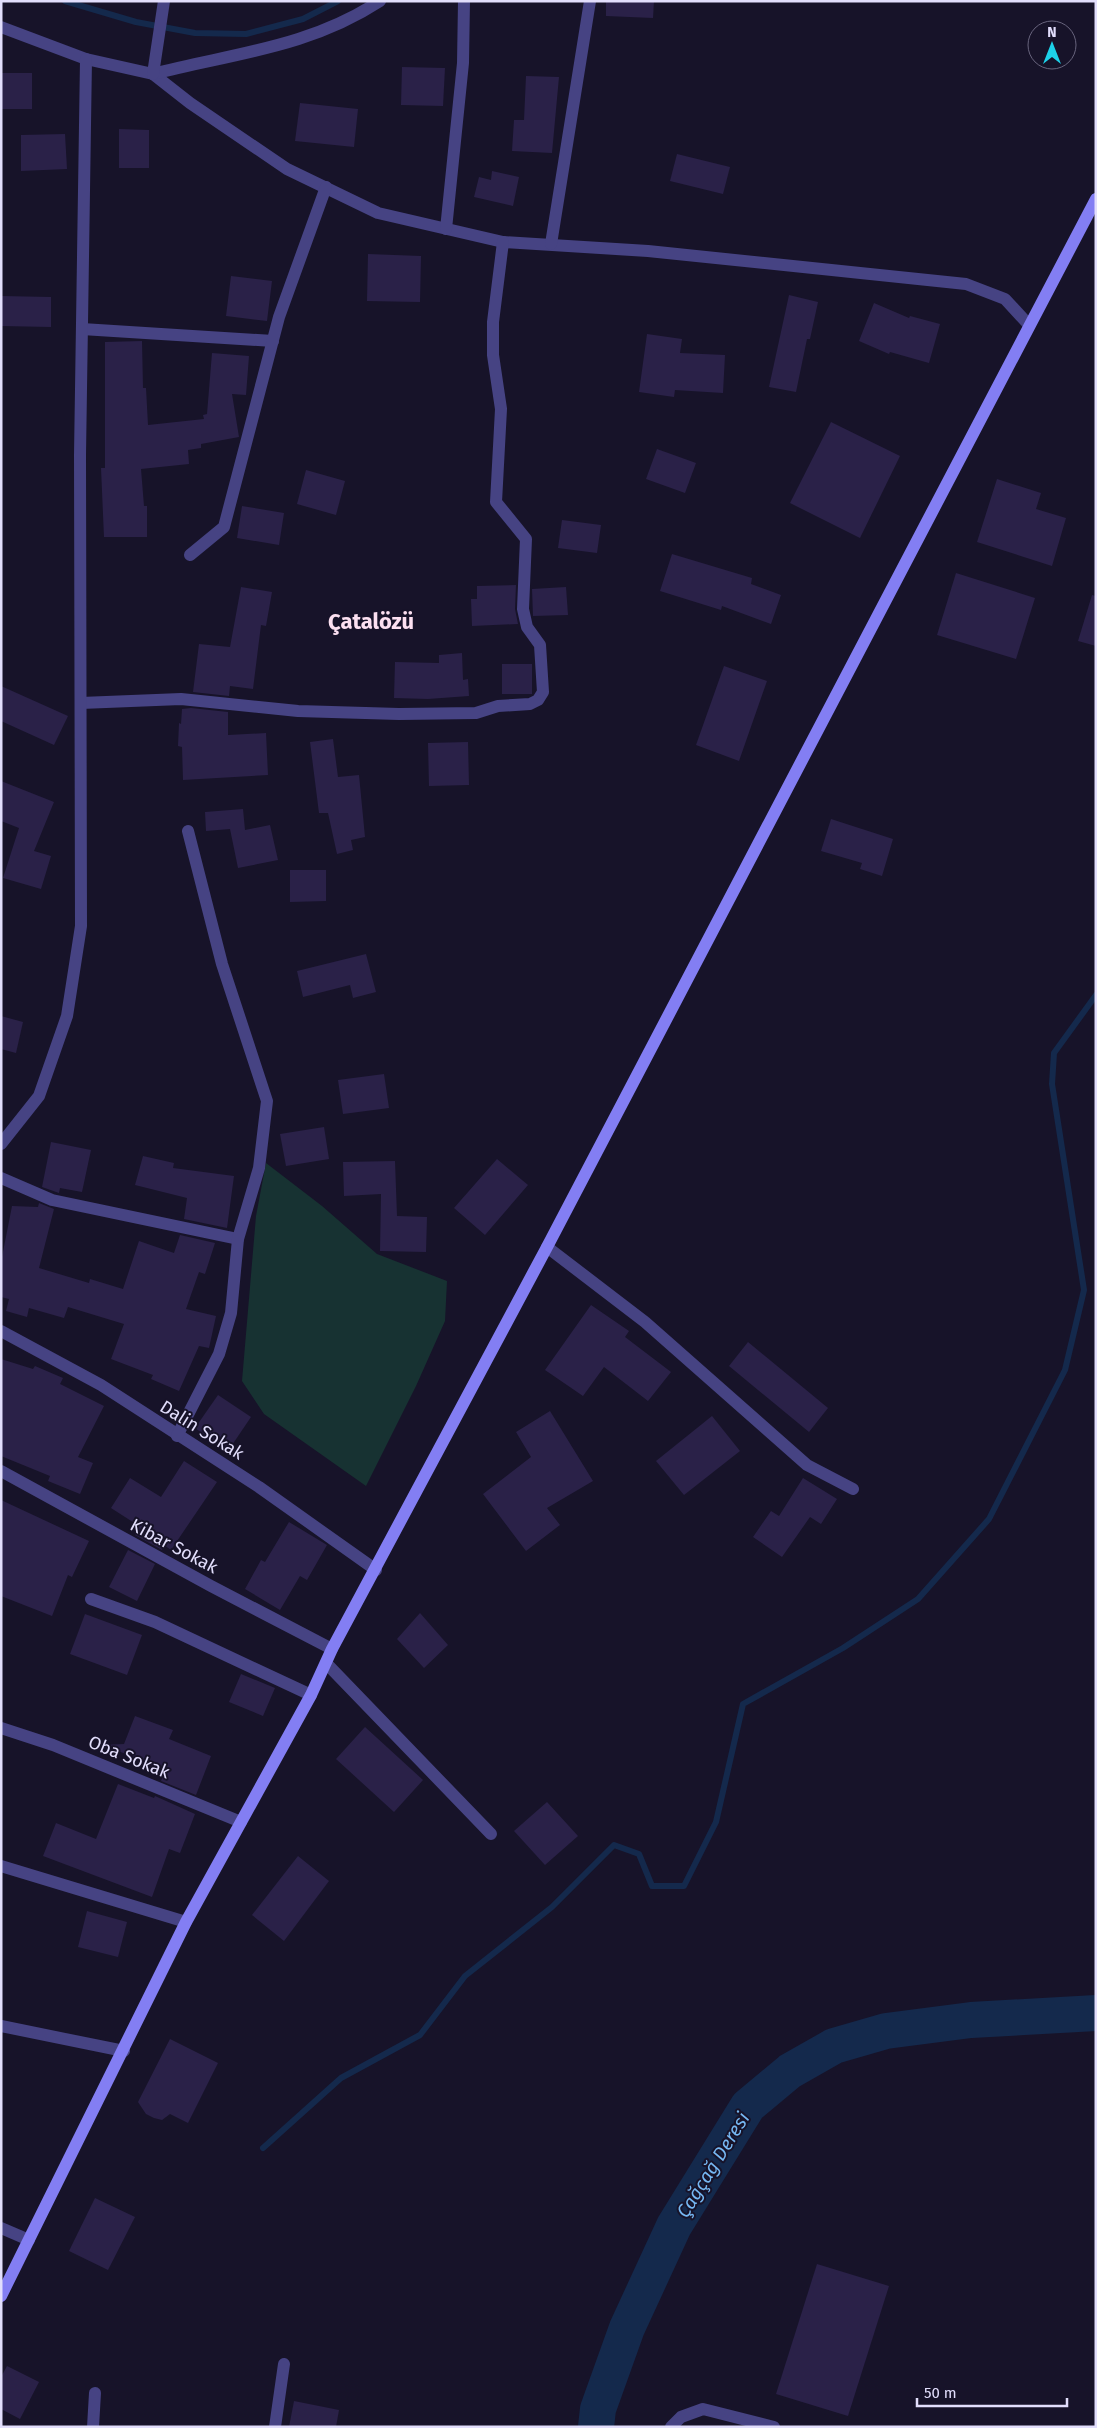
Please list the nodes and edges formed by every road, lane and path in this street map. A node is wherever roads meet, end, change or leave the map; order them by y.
1 (164, 1) edge
2 (380, 1) edge
3 (464, 1) edge
4 (590, 1) edge
5 (1, 27) edge
6 (86, 59) junction
7 (153, 74) junction
8 (326, 187) junction
9 (1096, 199) edge
10 (446, 229) junction
11 (502, 242) junction
12 (552, 244) junction
13 (1029, 325) junction
14 (82, 328) junction
15 (273, 341) junction
16 (190, 554) dead end
17 (81, 703) junction
18 (188, 831) dead end
19 (7, 1128) edge
20 (1, 1144) edge
21 (1, 1178) edge
22 (238, 1239) junction
23 (547, 1247) junction
24 (1, 1331) edge
25 (176, 1436) junction
26 (1, 1471) edge
27 (853, 1489) dead end
28 (376, 1570) junction
29 (91, 1599) dead end
30 (332, 1649) junction
31 (326, 1663) junction
32 (311, 1695) junction
33 (1, 1728) edge
34 (241, 1822) junction
35 (491, 1834) dead end
36 (1, 1866) edge
37 (186, 1922) junction
38 (1, 2026) edge
39 (124, 2050) junction
40 (1, 2228) edge
41 (29, 2240) junction
42 (1, 2296) edge
43 (284, 2364) dead end
44 (95, 2393) dead end
45 (93, 2427) edge
46 (276, 2427) edge
47 (671, 2427) edge
48 (774, 2427) edge

1 - 7 street
2 - 7 street
3 - 10 street
4 - 12 street
5 - 6 street
6 - 7 street
6 - 14 street
7 - 8 street
8 - 10 street
8 - 15 street
9 - 13 main road
10 - 11 street
11 - 12 street
11 - 17 street
12 - 13 street
13 - 23 main road
14 - 15 street
14 - 17 street
15 - 16 street
17 - 19 street
18 - 22 street
19 - 20 street
21 - 22 street
22 - 25 street
23 - 27 street
23 - 28 main road
24 - 25 street, Dalin Sokak
25 - 28 street, Dalin Sokak
26 - 30 street, Kibar Sokak
28 - 30 main road
29 - 32 street
30 - 31 main road
31 - 32 main road
31 - 35 street
32 - 34 main road
33 - 34 street, Oba Sokak
34 - 37 main road
36 - 37 street
37 - 39 main road
38 - 39 street
39 - 41 main road
40 - 41 street
41 - 42 main road
43 - 46 street
44 - 45 street
47 - 48 street

